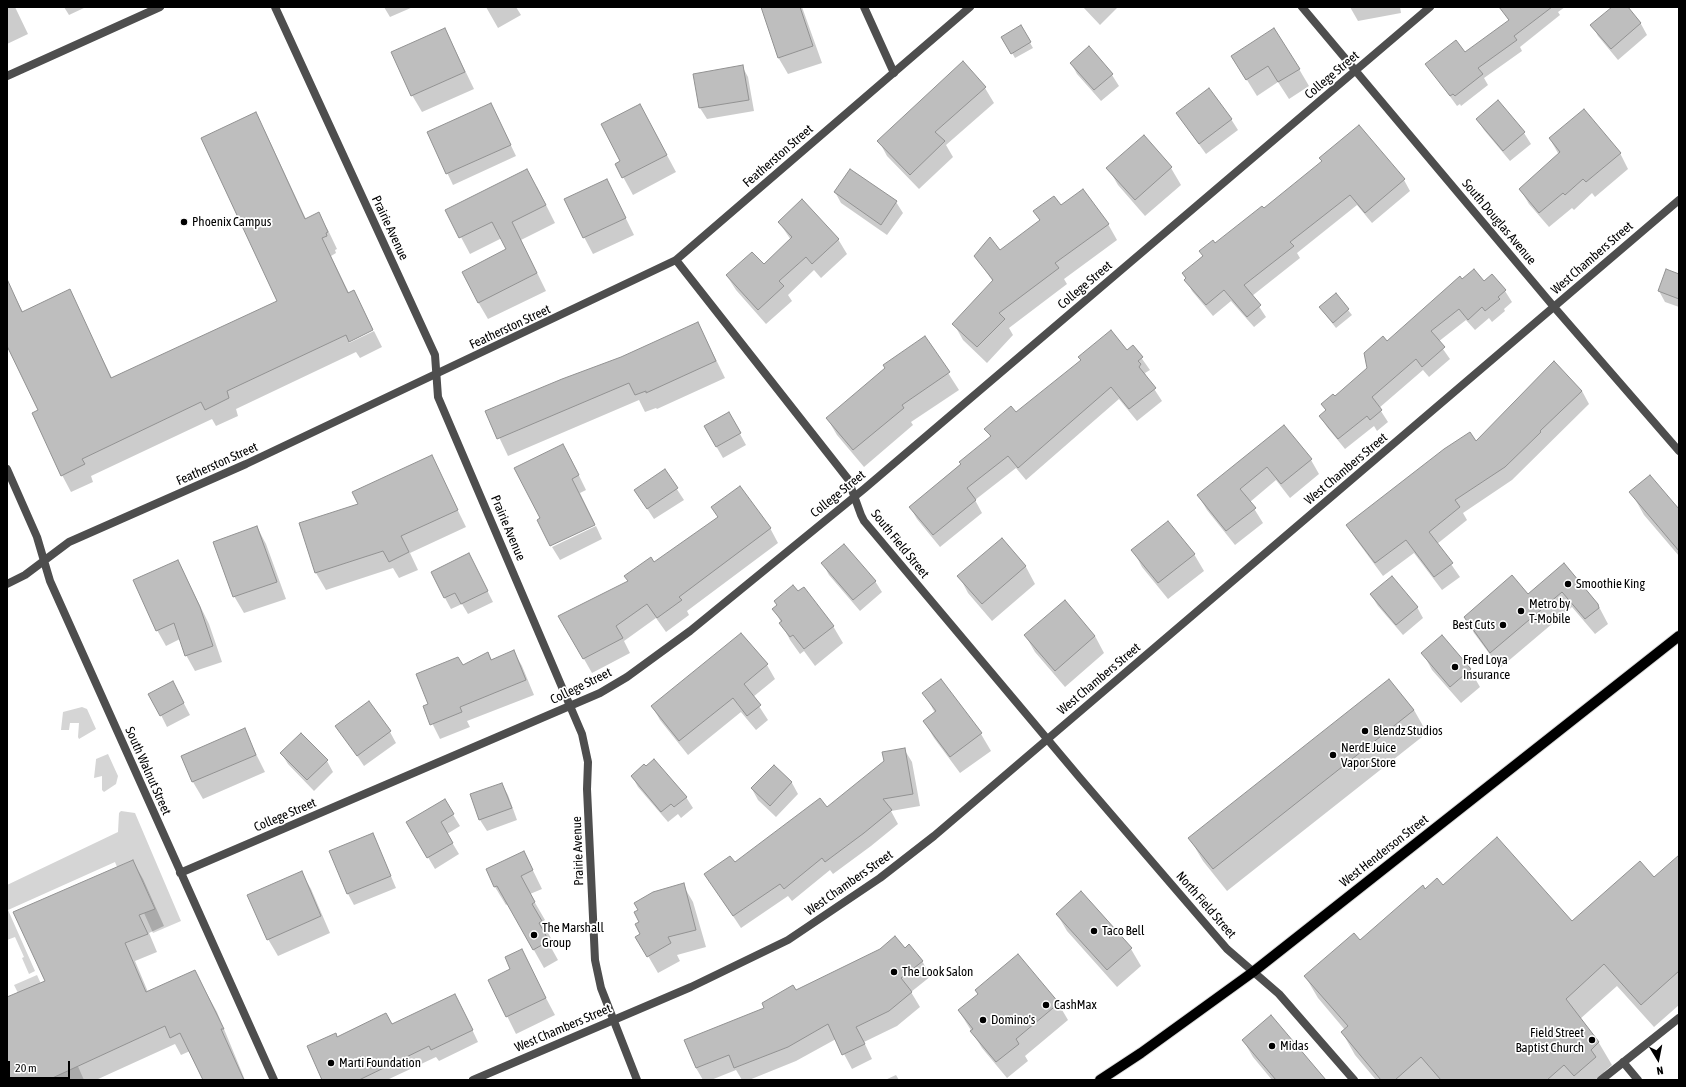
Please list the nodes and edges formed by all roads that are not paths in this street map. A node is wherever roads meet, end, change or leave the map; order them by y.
1 (160, 7) edge
2 (275, 7) edge
3 (864, 7) edge
4 (970, 7) edge
5 (1302, 7) edge
6 (1430, 7) edge
7 (1356, 70) junction
8 (894, 73) junction
9 (7, 76) edge
10 (1679, 200) edge
11 (676, 260) junction
12 (1554, 307) junction
13 (436, 375) junction
14 (1679, 451) edge
15 (7, 469) edge
16 (854, 497) junction
17 (44, 560) junction
18 (7, 584) edge
19 (1679, 636) edge
20 (571, 705) junction
21 (1047, 739) junction
22 (180, 873) junction
23 (1253, 972) junction
24 (1679, 1018) edge
25 (612, 1020) junction
26 (1623, 1062) junction
27 (274, 1080) edge
28 (473, 1080) edge
29 (637, 1080) edge
30 (1100, 1080) edge
31 (1354, 1080) edge
32 (1601, 1080) edge
33 (1638, 1080) edge

1 - 9 street
2 - 13 street, Prairie Avenue
3 - 8 street
4 - 8 street, Featherston Street
5 - 7 street, South Douglas Avenue
6 - 7 street, College Street
7 - 12 street, South Douglas Avenue
7 - 16 street, College Street
8 - 11 street, Featherston Street
10 - 12 street, West Chambers Street
11 - 13 street, Featherston Street
11 - 16 street, South Field Street
12 - 14 street, South Douglas Avenue
12 - 21 street, West Chambers Street
13 - 17 street, Featherston Street
13 - 20 street, Prairie Avenue
15 - 17 street, South Walnut Street
16 - 20 street, College Street
16 - 21 street, South Field Street
17 - 18 street, Featherston Street
17 - 22 street, South Walnut Street
19 - 23 main road, West Henderson Street
20 - 22 street, College Street
20 - 25 street, Prairie Avenue
21 - 23 street, North Field Street
21 - 25 street, West Chambers Street
22 - 27 street, South Walnut Street
23 - 30 main road, West Henderson Street
23 - 31 street, North Field Street
24 - 26 street
25 - 28 street, West Chambers Street
25 - 29 street, Prairie Avenue
26 - 32 street
26 - 33 street

